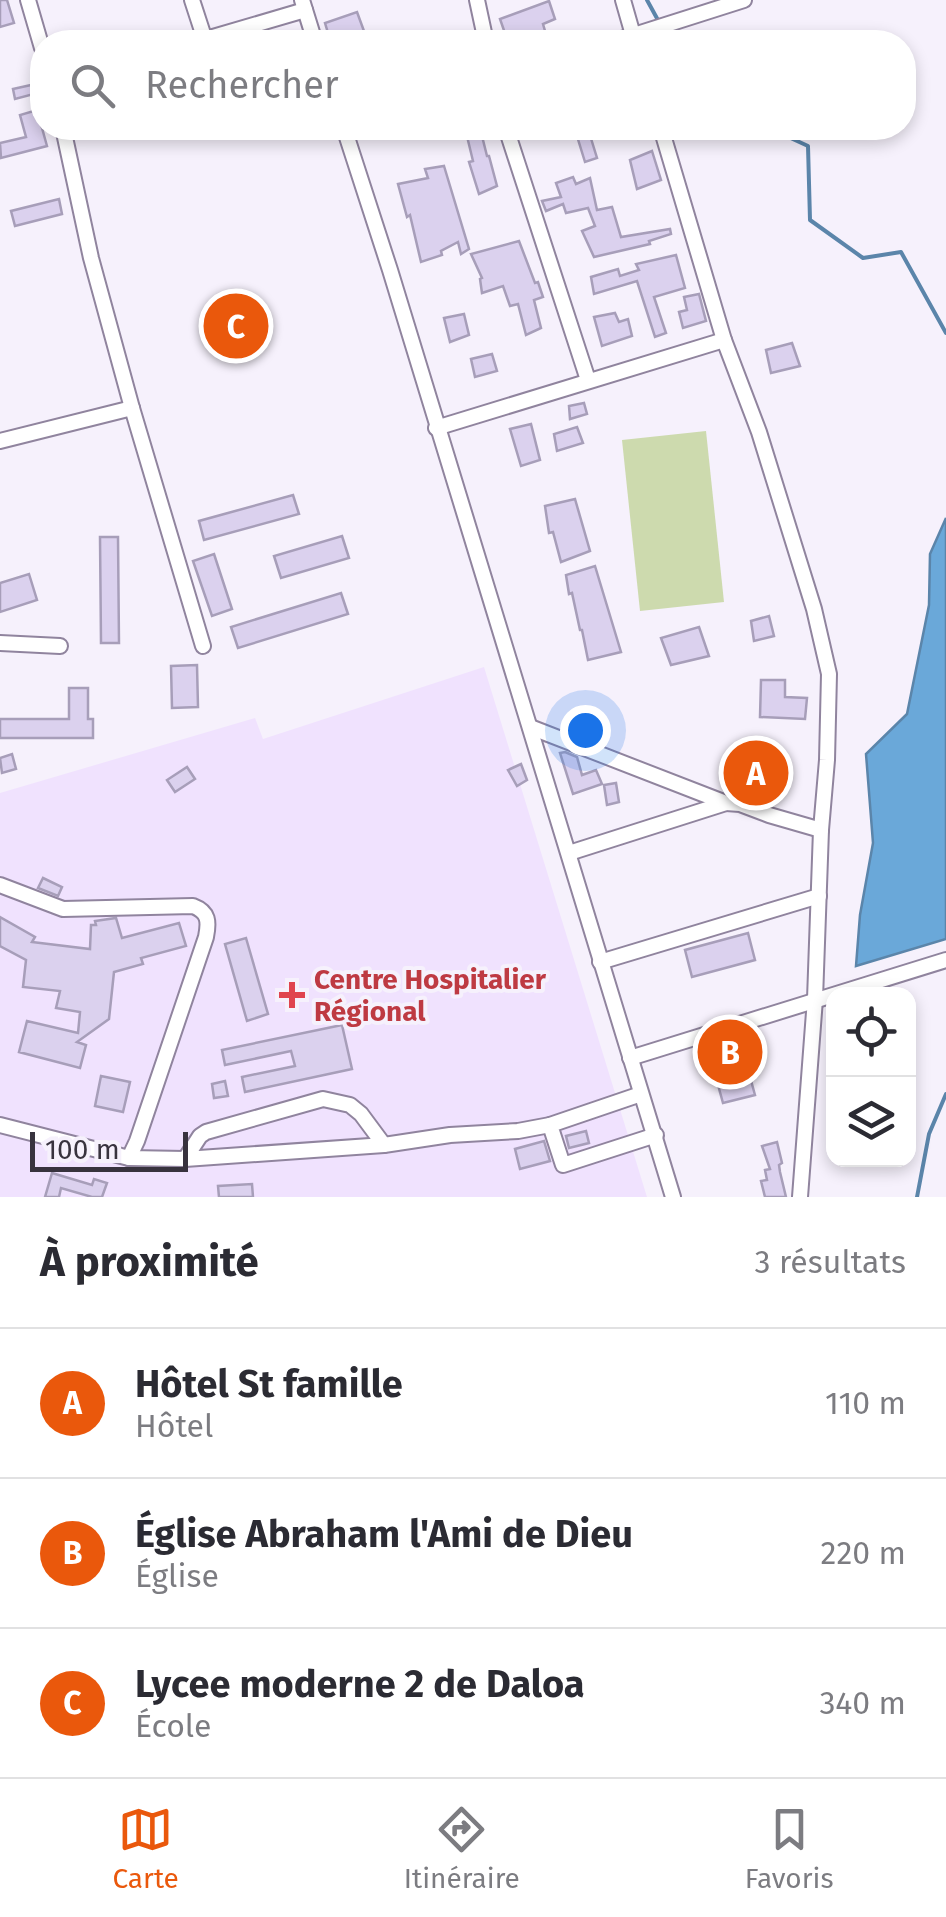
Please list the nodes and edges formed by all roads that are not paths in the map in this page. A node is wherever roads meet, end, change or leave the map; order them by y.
1 (28, 0) edge
2 (192, 0) edge
3 (477, 0) edge
4 (623, 0) edge
5 (744, 0) edge
6 (303, 5) edge
7 (37, 30) edge
8 (199, 30) edge
9 (232, 30) edge
10 (312, 30) edge
11 (483, 30) edge
12 (632, 30) edge
13 (662, 30) edge
14 (66, 140) edge
15 (348, 140) edge
16 (510, 140) edge
17 (665, 140) edge
18 (724, 340) junction
19 (588, 380) junction
20 (132, 408) junction
21 (436, 428) junction
22 (0, 441) edge
23 (0, 642) edge
24 (60, 646) dead end
25 (203, 646) dead end
26 (530, 727) junction
27 (726, 803) junction
28 (821, 830) junction
29 (570, 854) junction
30 (0, 884) edge
31 (820, 896) junction
32 (946, 960) edge
33 (600, 962) junction
34 (815, 999) junction
35 (630, 1058) junction
36 (641, 1094) junction
37 (0, 1125) edge
38 (550, 1126) junction
39 (656, 1134) junction
40 (384, 1145) junction
41 (129, 1158) junction
42 (185, 1159) junction
43 (674, 1197) edge
44 (800, 1197) edge

1 - 7 street
2 - 8 street
3 - 11 street
4 - 12 street
5 - 13 street
6 - 9 street
6 - 10 street
14 - 20 street
15 - 21 street
16 - 19 street
17 - 18 street
18 - 19 street
18 - 28 street
19 - 21 street
20 - 22 street
20 - 25 street
21 - 26 street
23 - 24 street
26 - 27 street
26 - 29 street
27 - 28 street
27 - 29 street
28 - 31 street
29 - 33 street
30 - 41 street
31 - 33 street
31 - 34 street
32 - 34 street
33 - 35 street
34 - 35 street
34 - 44 street
35 - 36 street
36 - 38 street
36 - 39 street
37 - 41 street
38 - 39 street
38 - 40 street
39 - 43 street
40 - 42 street
40 - 42 street
41 - 42 street

